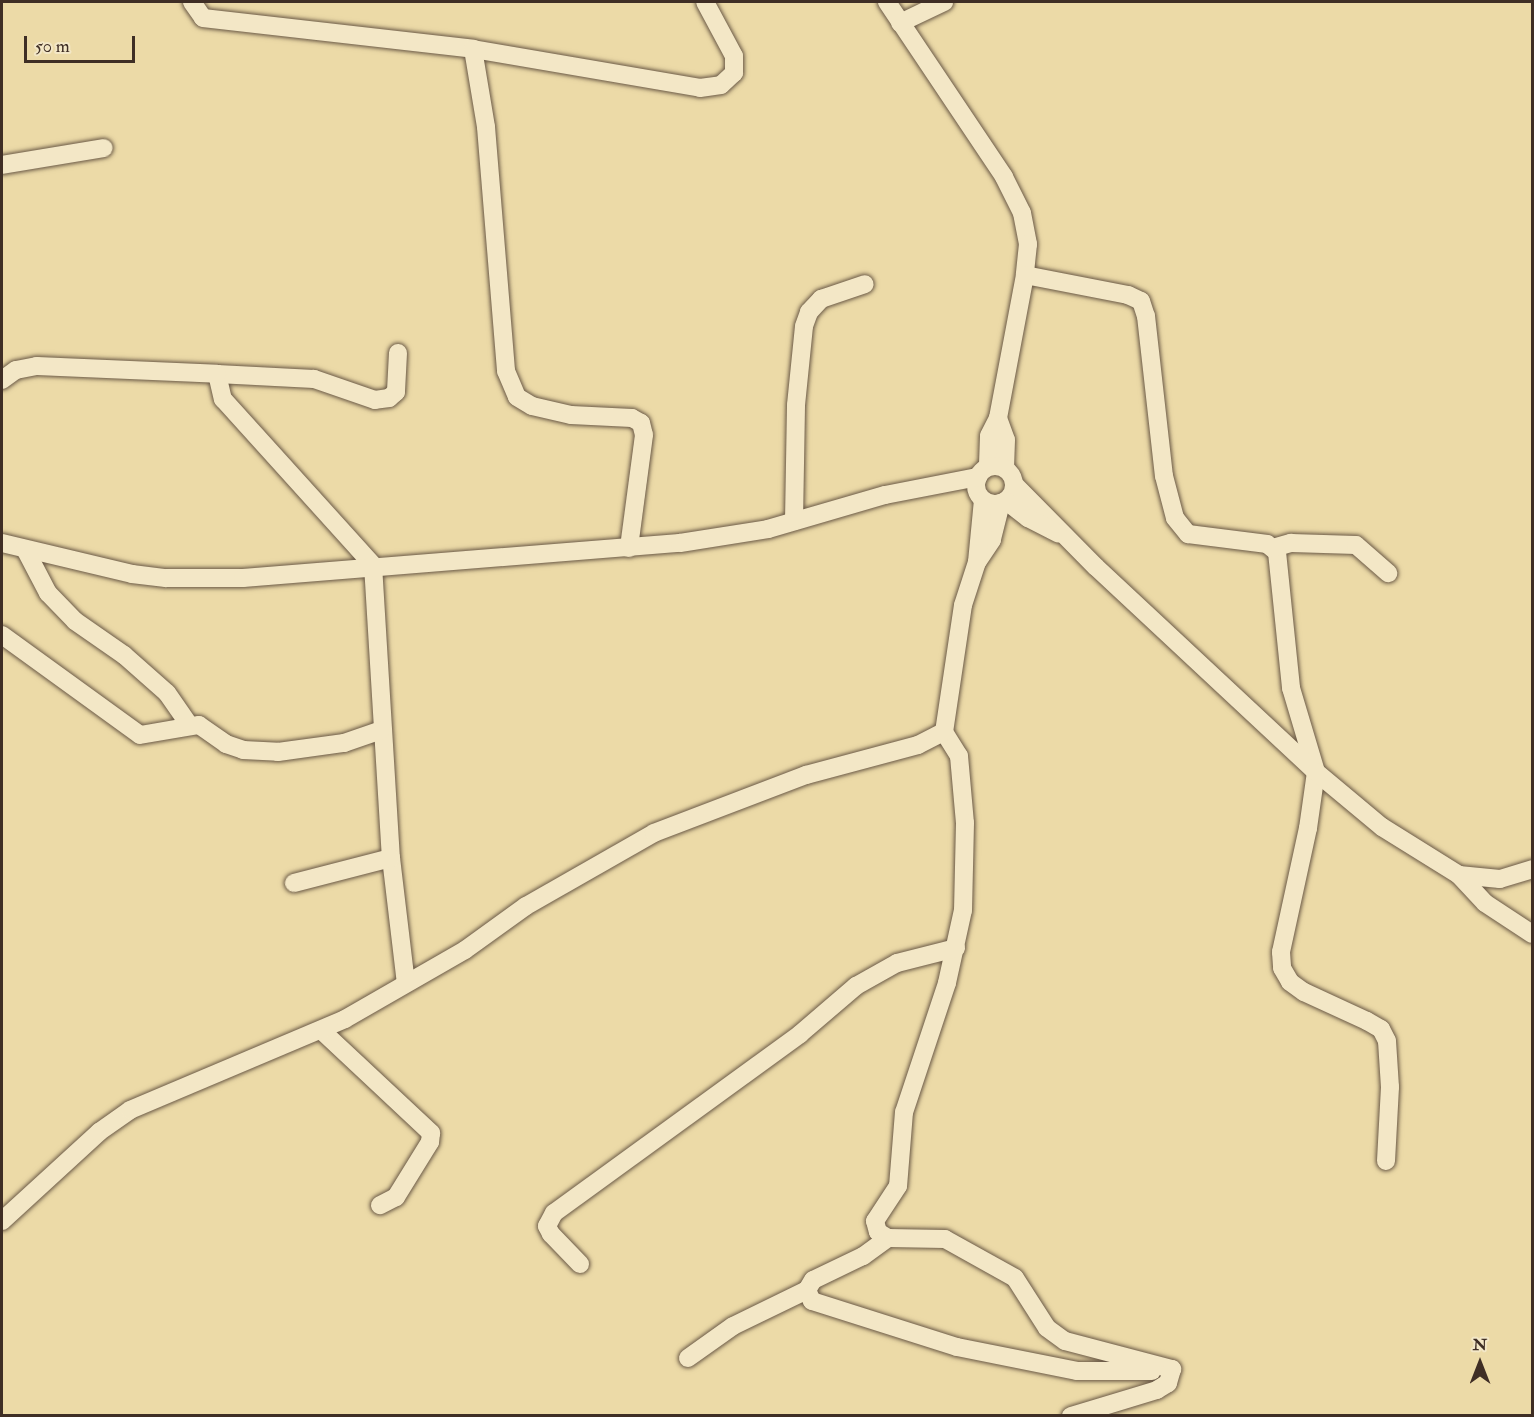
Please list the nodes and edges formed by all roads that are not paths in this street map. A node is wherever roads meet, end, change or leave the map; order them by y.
1 (192, 2) edge
2 (705, 2) edge
3 (887, 2) edge
4 (944, 2) edge
5 (900, 23) junction
6 (473, 50) junction
7 (104, 148) dead end
8 (2, 165) edge
9 (1025, 275) junction
10 (865, 284) dead end
11 (399, 353) dead end
12 (217, 374) junction
13 (2, 380) edge
14 (990, 471) junction
15 (1015, 485) junction
16 (997, 502) junction
17 (794, 521) junction
18 (1063, 534) junction
19 (2, 543) edge
20 (629, 548) junction
21 (26, 549) junction
22 (1273, 549) junction
23 (373, 565) junction
24 (1388, 573) dead end
25 (2, 636) edge
26 (190, 726) junction
27 (381, 730) junction
28 (944, 732) junction
29 (1316, 772) junction
30 (391, 858) junction
31 (1533, 869) edge
32 (1460, 875) junction
33 (294, 883) dead end
34 (1533, 934) edge
35 (956, 948) junction
36 (406, 983) junction
37 (321, 1030) junction
38 (1386, 1161) dead end
39 (380, 1205) dead end
40 (2, 1221) edge
41 (888, 1238) junction
42 (580, 1264) dead end
43 (807, 1290) junction
44 (688, 1358) dead end
45 (1172, 1369) junction
46 (1071, 1416) edge

1 - 6 street
2 - 6 street
3 - 5 street
4 - 5 street
5 - 9 street
6 - 20 street
7 - 8 street
9 - 14 street
9 - 22 street
10 - 17 street
11 - 12 street
12 - 13 street
12 - 23 street
14 - 15 street
14 - 16 street
14 - 17 street
15 - 16 street
15 - 18 street
16 - 18 street
16 - 28 street
17 - 20 street
18 - 29 street
19 - 21 street
20 - 23 street
21 - 23 street
21 - 26 street
22 - 24 street
22 - 29 street
23 - 27 street
25 - 26 street
26 - 27 street
27 - 30 street
28 - 35 street
28 - 36 street
29 - 32 street
29 - 38 street
30 - 33 street
30 - 36 street
31 - 32 street
32 - 34 street
35 - 41 street
35 - 42 street
36 - 37 street
37 - 39 street
37 - 40 street
41 - 43 street
41 - 45 street
43 - 44 street
43 - 45 street
45 - 46 street

